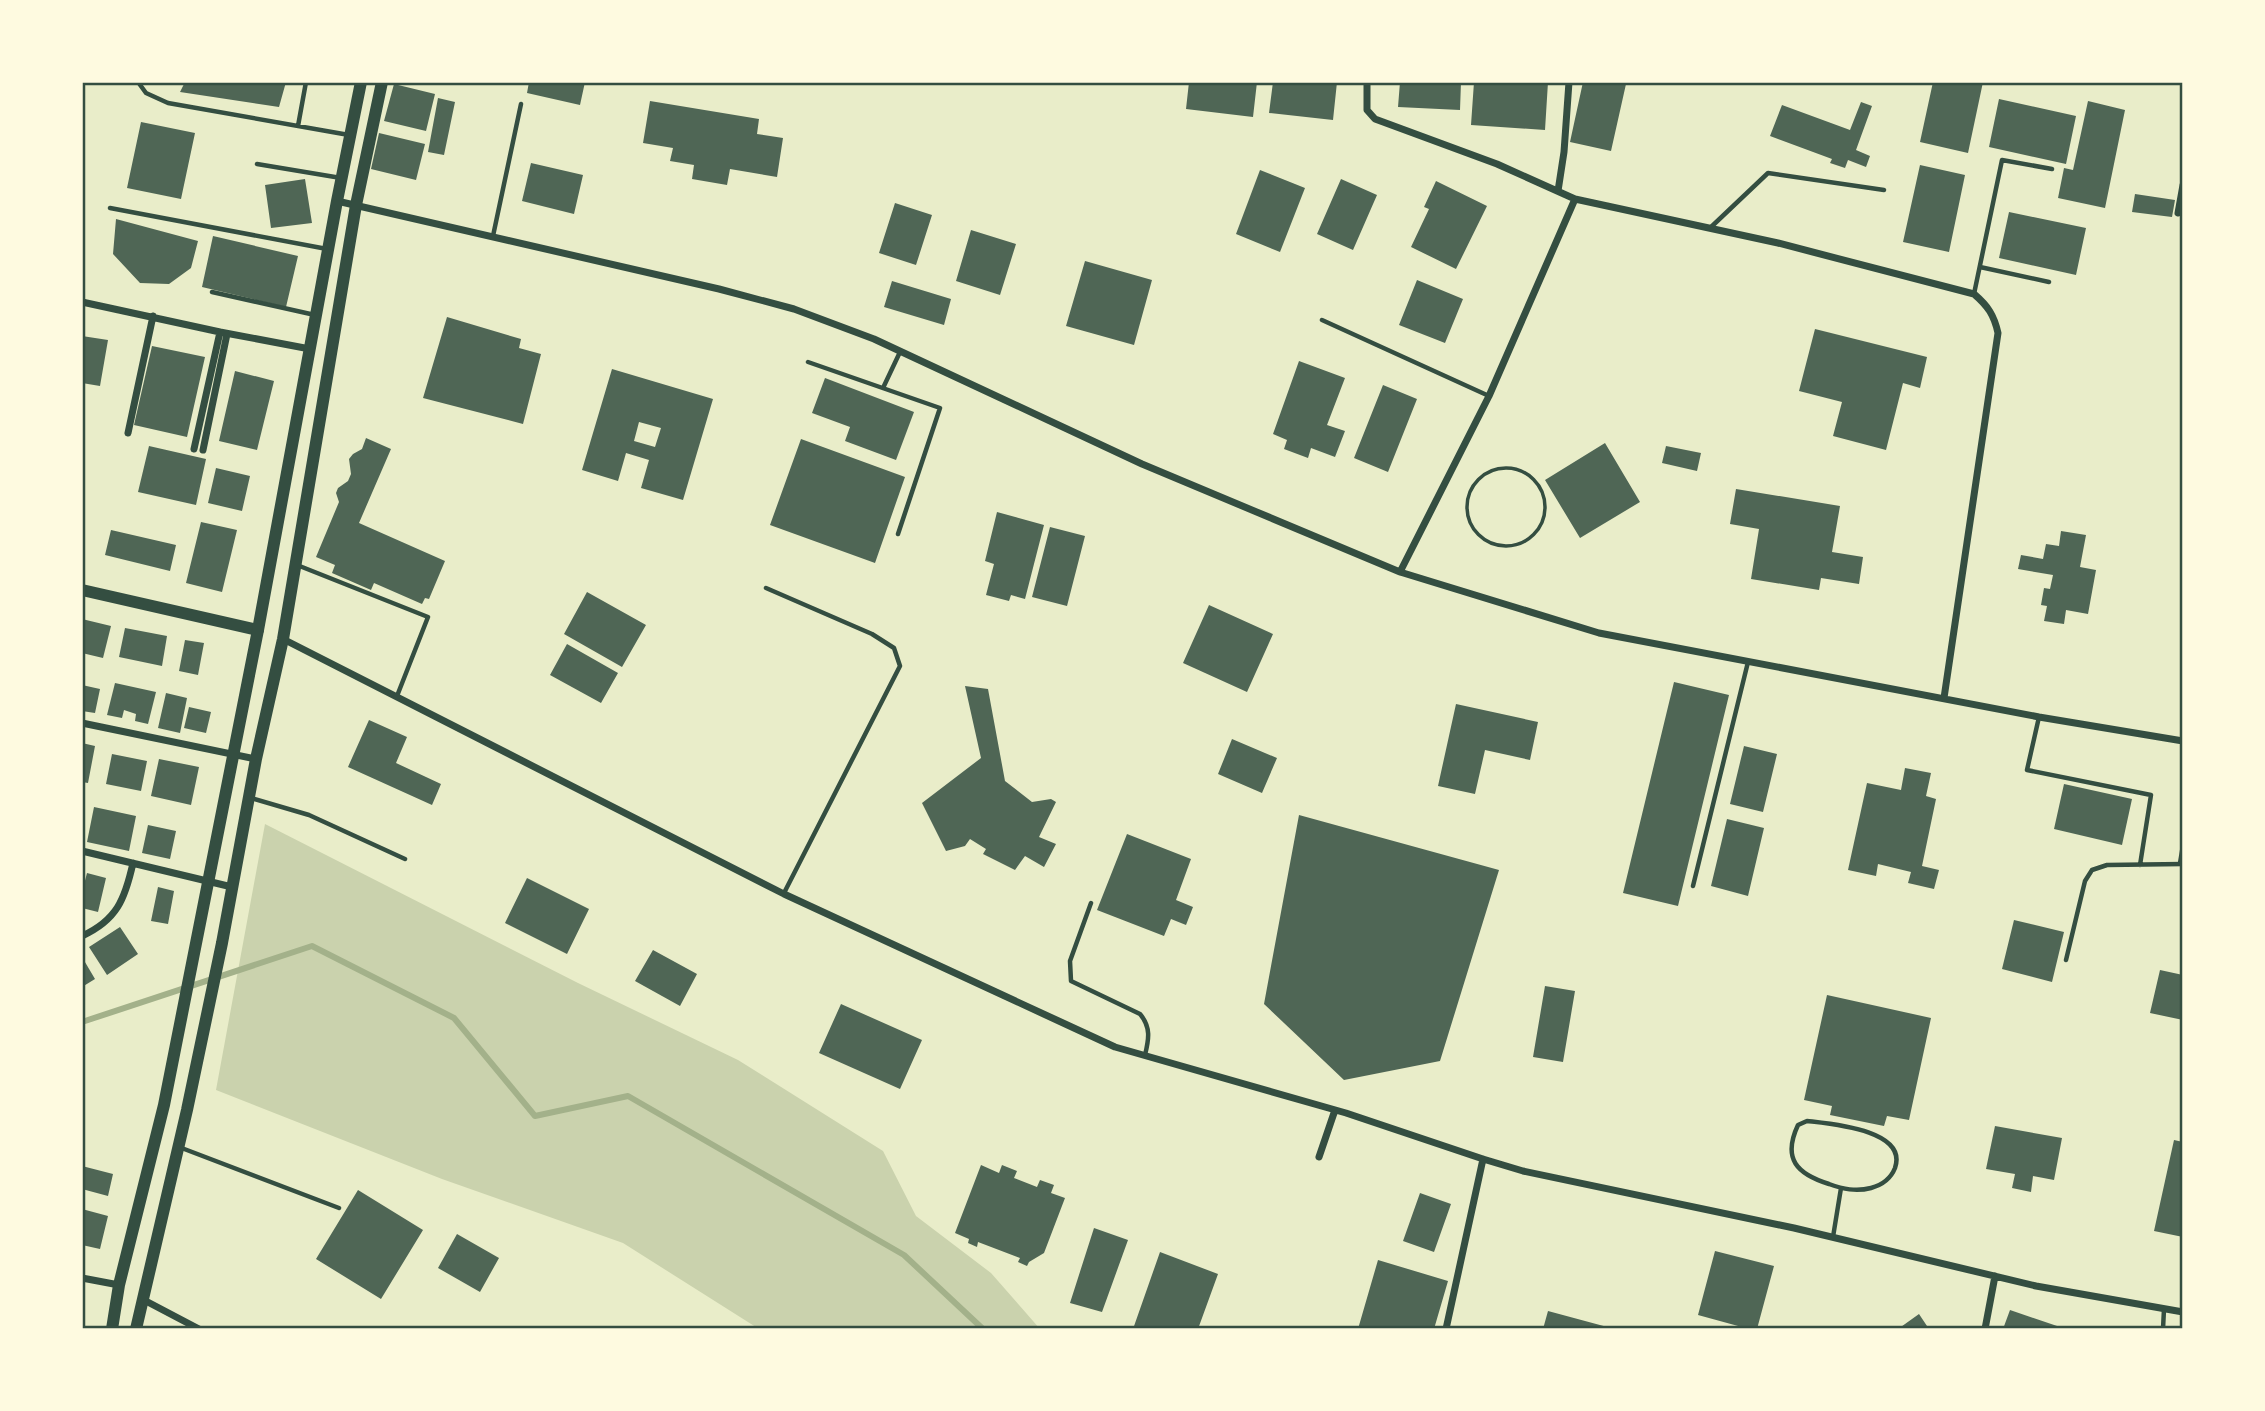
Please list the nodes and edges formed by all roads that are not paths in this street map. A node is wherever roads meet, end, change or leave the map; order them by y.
1 (138, 82) edge
2 (306, 82) edge
3 (361, 82) edge
4 (382, 82) edge
5 (1367, 82) edge
6 (1569, 82) edge
7 (521, 104) dead end
8 (298, 126) junction
9 (350, 135) junction
10 (257, 164) dead end
11 (2052, 169) dead end
12 (341, 178) junction
13 (2183, 185) edge
14 (1884, 190) dead end
15 (1558, 191) junction
16 (1575, 199) junction
17 (337, 201) junction
18 (356, 205) junction
19 (110, 208) dead end
20 (2178, 213) dead end
21 (1710, 228) junction
22 (493, 237) junction
23 (328, 249) junction
24 (1980, 267) junction
25 (2049, 282) dead end
26 (212, 292) dead end
27 (1974, 294) junction
28 (82, 302) edge
29 (316, 315) junction
30 (153, 316) junction
31 (1322, 320) dead end
32 (224, 333) junction
33 (310, 349) junction
34 (901, 351) junction
35 (808, 362) dead end
36 (883, 388) junction
37 (1489, 396) junction
38 (128, 433) dead end
39 (194, 449) dead end
40 (203, 450) dead end
41 (898, 534) dead end
42 (295, 564) junction
43 (1399, 572) junction
44 (766, 588) dead end
45 (82, 590) edge
46 (258, 630) junction
47 (282, 639) junction
48 (1748, 661) junction
49 (396, 697) junction
50 (1944, 698) junction
51 (2039, 717) junction
52 (82, 723) edge
53 (2183, 741) edge
54 (233, 755) junction
55 (256, 759) junction
56 (250, 798) junction
57 (2183, 845) edge
58 (82, 851) edge
59 (405, 859) dead end
60 (133, 863) junction
61 (2181, 864) edge
62 (2140, 865) junction
63 (208, 882) junction
64 (1693, 886) dead end
65 (232, 887) junction
66 (784, 894) junction
67 (1091, 903) dead end
68 (82, 936) edge
69 (2066, 960) dead end
70 (1145, 1055) junction
71 (1335, 1110) junction
72 (178, 1147) junction
73 (1319, 1157) dead end
74 (1483, 1159) junction
75 (1841, 1188) junction
76 (339, 1208) dead end
77 (1833, 1237) junction
78 (1995, 1276) junction
79 (82, 1278) edge
80 (119, 1286) junction
81 (142, 1298) junction
82 (2164, 1309) junction
83 (2183, 1312) edge
84 (112, 1329) edge
85 (136, 1329) edge
86 (199, 1329) edge
87 (1446, 1329) edge
88 (1985, 1329) edge
89 (2163, 1329) edge

1 - 8 lane
2 - 8 lane
3 - 9 main road
4 - 18 main road
5 - 15 street
6 - 15 street
7 - 22 lane
8 - 9 lane
9 - 12 main road
10 - 12 lane
11 - 24 lane
12 - 17 main road
13 - 20 street
14 - 21 lane
15 - 16 street
16 - 21 street
16 - 37 street
17 - 18 street
17 - 23 main road
18 - 22 street
18 - 42 main road
19 - 23 lane
21 - 27 street
22 - 34 street
23 - 29 main road
24 - 25 lane
24 - 27 lane
26 - 29 lane
27 - 50 street
28 - 30 street
29 - 33 main road
30 - 32 street
30 - 38 street
31 - 37 lane
32 - 33 street
32 - 39 street
32 - 40 street
33 - 46 main road
34 - 36 lane
34 - 43 street
35 - 36 lane
36 - 41 lane
37 - 43 street
42 - 47 main road
42 - 49 lane
43 - 48 street
44 - 66 lane
45 - 46 main road
46 - 54 main road
47 - 49 street
47 - 55 main road
48 - 50 street
48 - 64 lane
49 - 66 street
50 - 51 street
51 - 53 street
51 - 62 lane
52 - 54 street
54 - 55 street
54 - 63 main road
55 - 56 main road
56 - 59 lane
56 - 65 main road
57 - 61 lane
58 - 60 street
60 - 63 street
60 - 68 street
61 - 62 lane
62 - 69 lane
63 - 65 street
63 - 80 main road
65 - 72 main road
66 - 70 street
67 - 70 lane
70 - 71 street
71 - 73 street
71 - 74 street
72 - 76 lane
72 - 81 main road
74 - 77 street
74 - 87 street
75 - 75 lane
75 - 77 lane
77 - 78 street
78 - 82 street
78 - 88 street
79 - 80 street
80 - 84 main road
81 - 85 main road
81 - 86 street
82 - 83 street
82 - 89 lane

